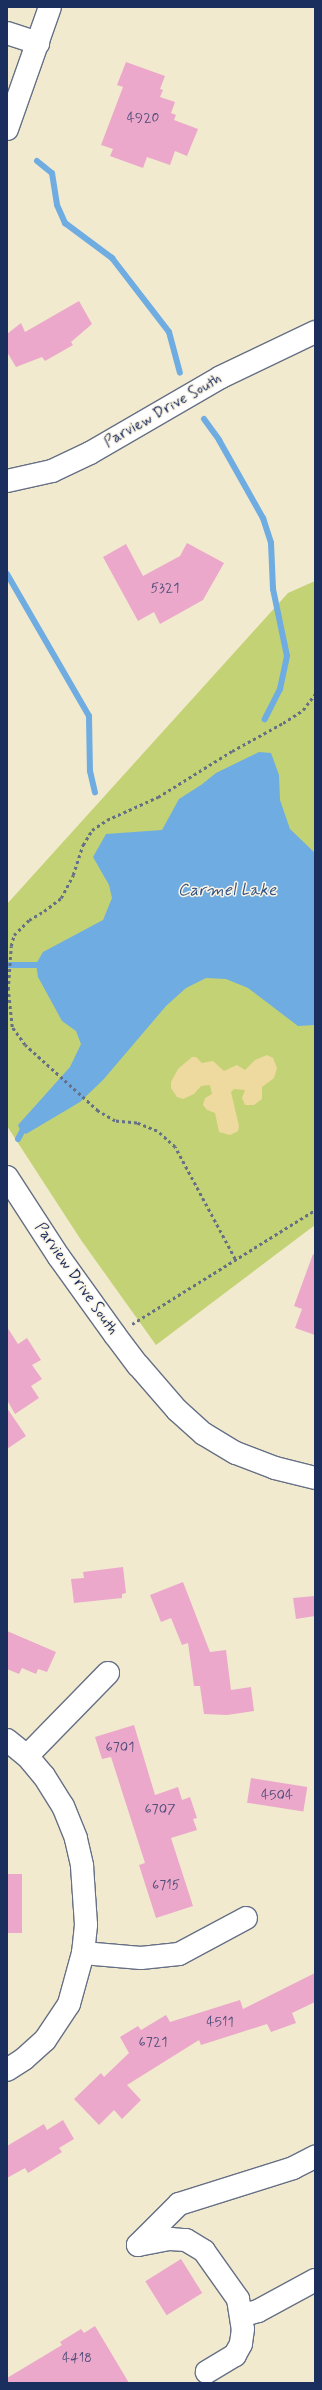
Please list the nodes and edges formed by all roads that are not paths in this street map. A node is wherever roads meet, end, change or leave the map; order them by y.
1 (50, 7) edge
2 (7, 33) edge
3 (38, 43) junction
4 (7, 129) edge
5 (315, 332) edge
6 (7, 481) edge
7 (7, 1177) edge
8 (315, 1478) edge
9 (108, 1673) dead end
10 (7, 1740) edge
11 (27, 1756) junction
12 (246, 1918) dead end
13 (83, 1954) junction
14 (7, 2070) edge
15 (315, 2157) edge
16 (315, 2280) edge
17 (242, 2312) junction
18 (207, 2372) dead end

1 - 3 street
2 - 3 street
3 - 4 street
5 - 6 street, Parview Drive South
7 - 8 street, Parview Drive South
9 - 11 street
10 - 11 street
11 - 13 street
12 - 13 street
13 - 14 street
15 - 17 street
16 - 17 street
17 - 18 street

